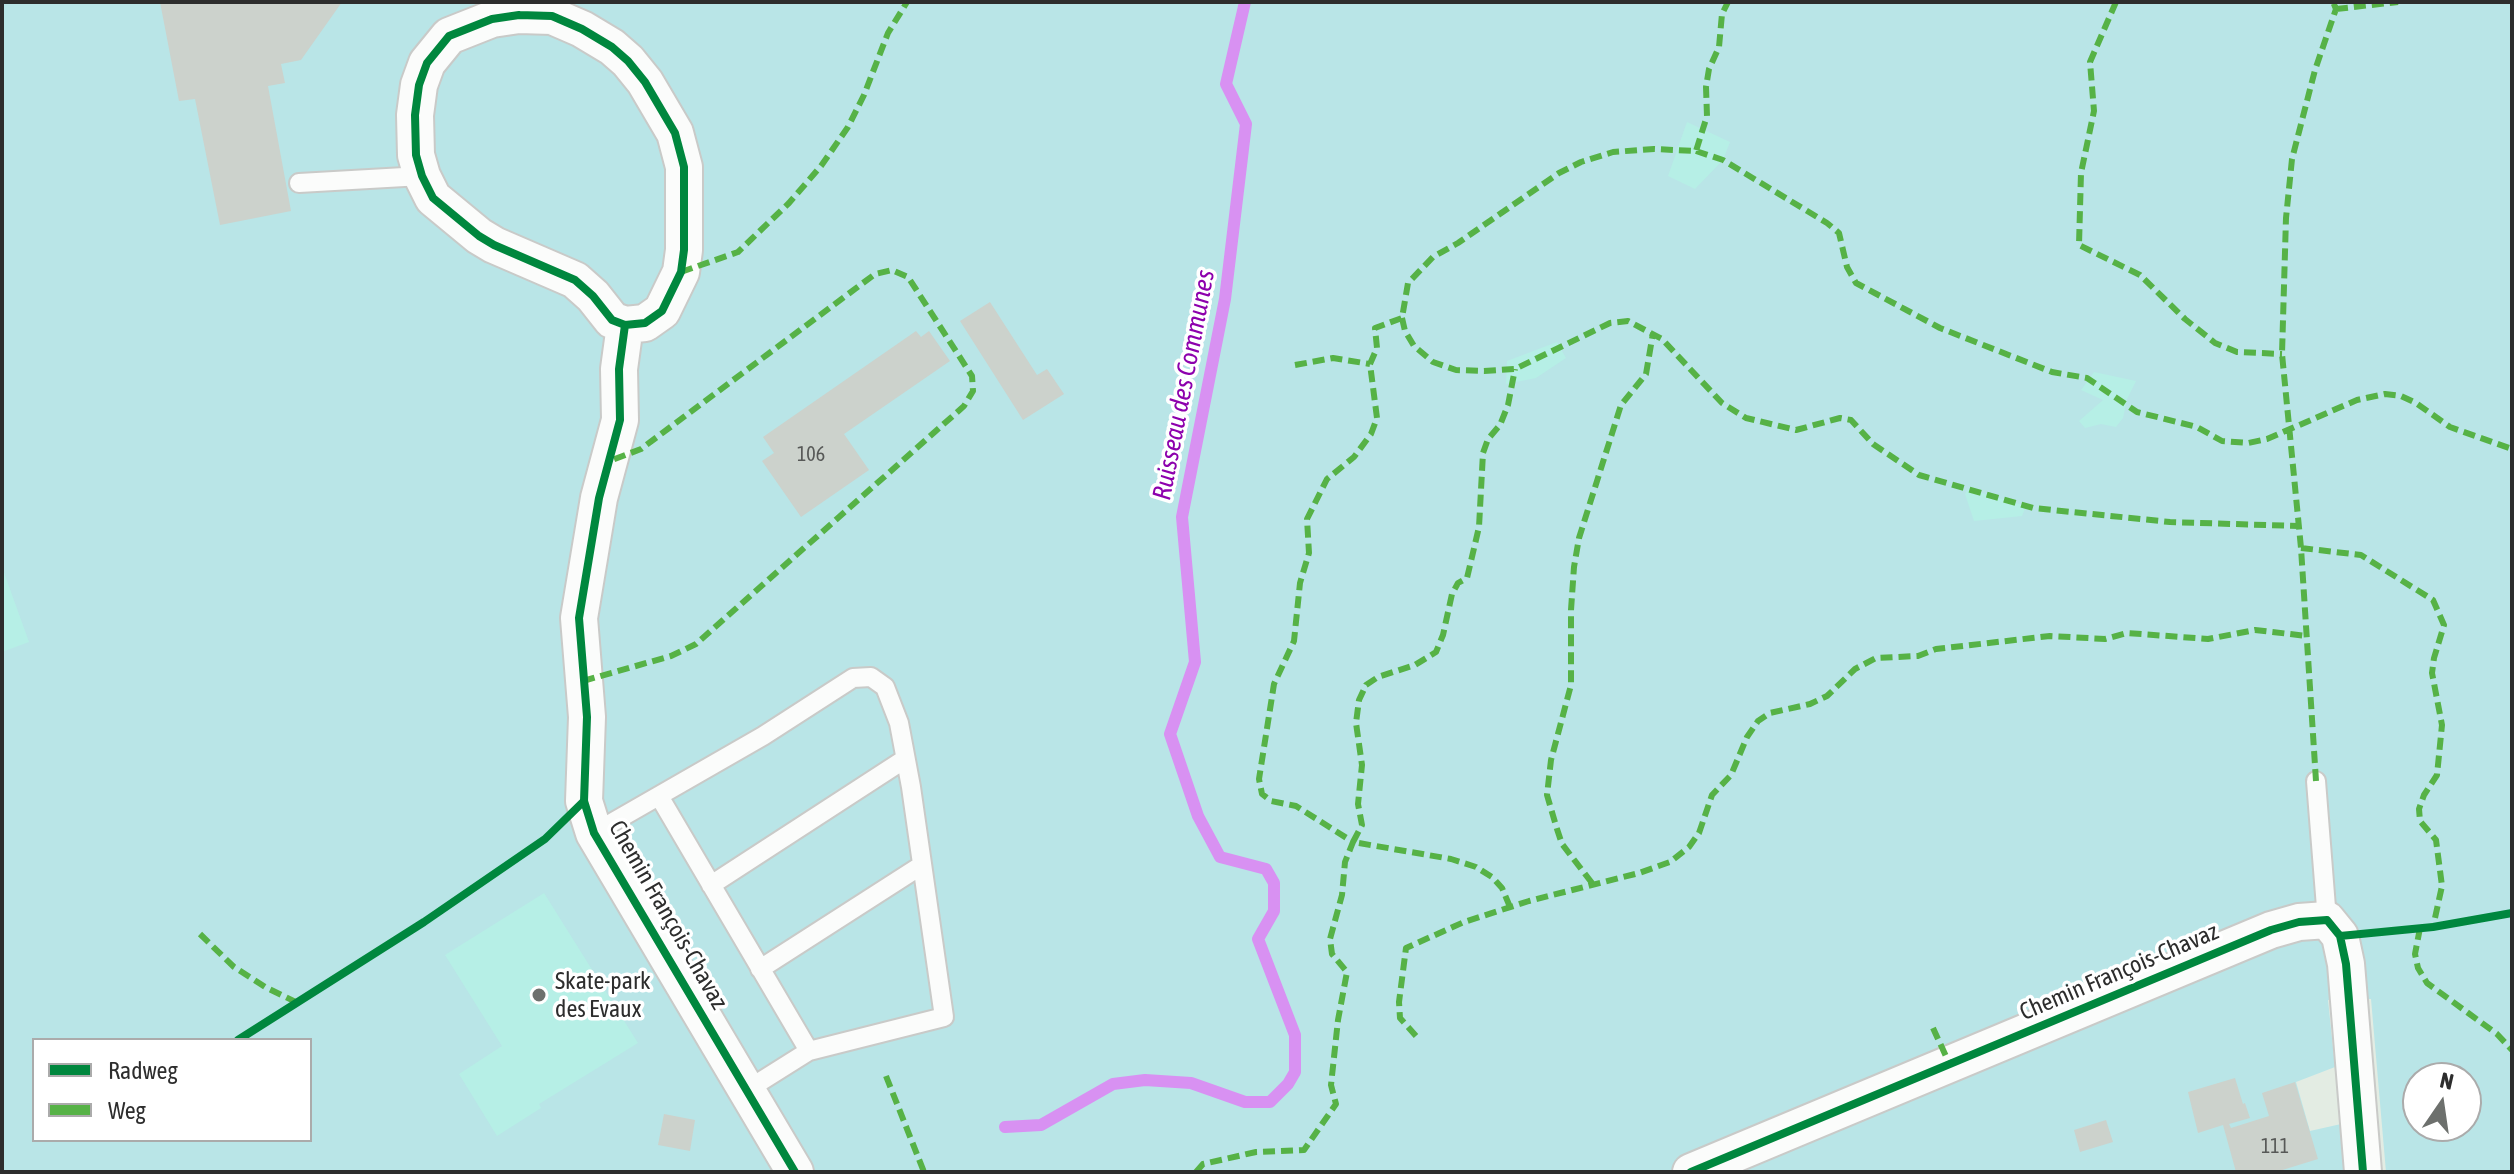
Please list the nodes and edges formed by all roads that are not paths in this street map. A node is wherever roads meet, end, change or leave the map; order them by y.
1 (538, 9) edge
2 (422, 176) junction
3 (299, 183) dead end
4 (625, 325) junction
5 (905, 759) junction
6 (2316, 781) dead end
7 (659, 796) junction
8 (594, 833) junction
9 (922, 865) junction
10 (711, 885) junction
11 (2327, 920) junction
12 (760, 969) junction
13 (809, 1051) junction
14 (747, 1090) junction
15 (795, 1172) edge
16 (1691, 1172) edge
17 (2363, 1172) edge

1 - 2 street
1 - 4 street
2 - 3 lane
2 - 4 street
4 - 8 street, Chemin François-Chavaz
5 - 7 lane
5 - 9 lane
5 - 10 lane
6 - 11 lane
7 - 8 lane
7 - 10 lane
8 - 14 street, Chemin François-Chavaz
9 - 12 lane
9 - 13 lane
10 - 12 lane
11 - 16 street, Chemin François-Chavaz
11 - 17 street
12 - 13 lane
13 - 14 lane
14 - 15 street, Chemin François-Chavaz

